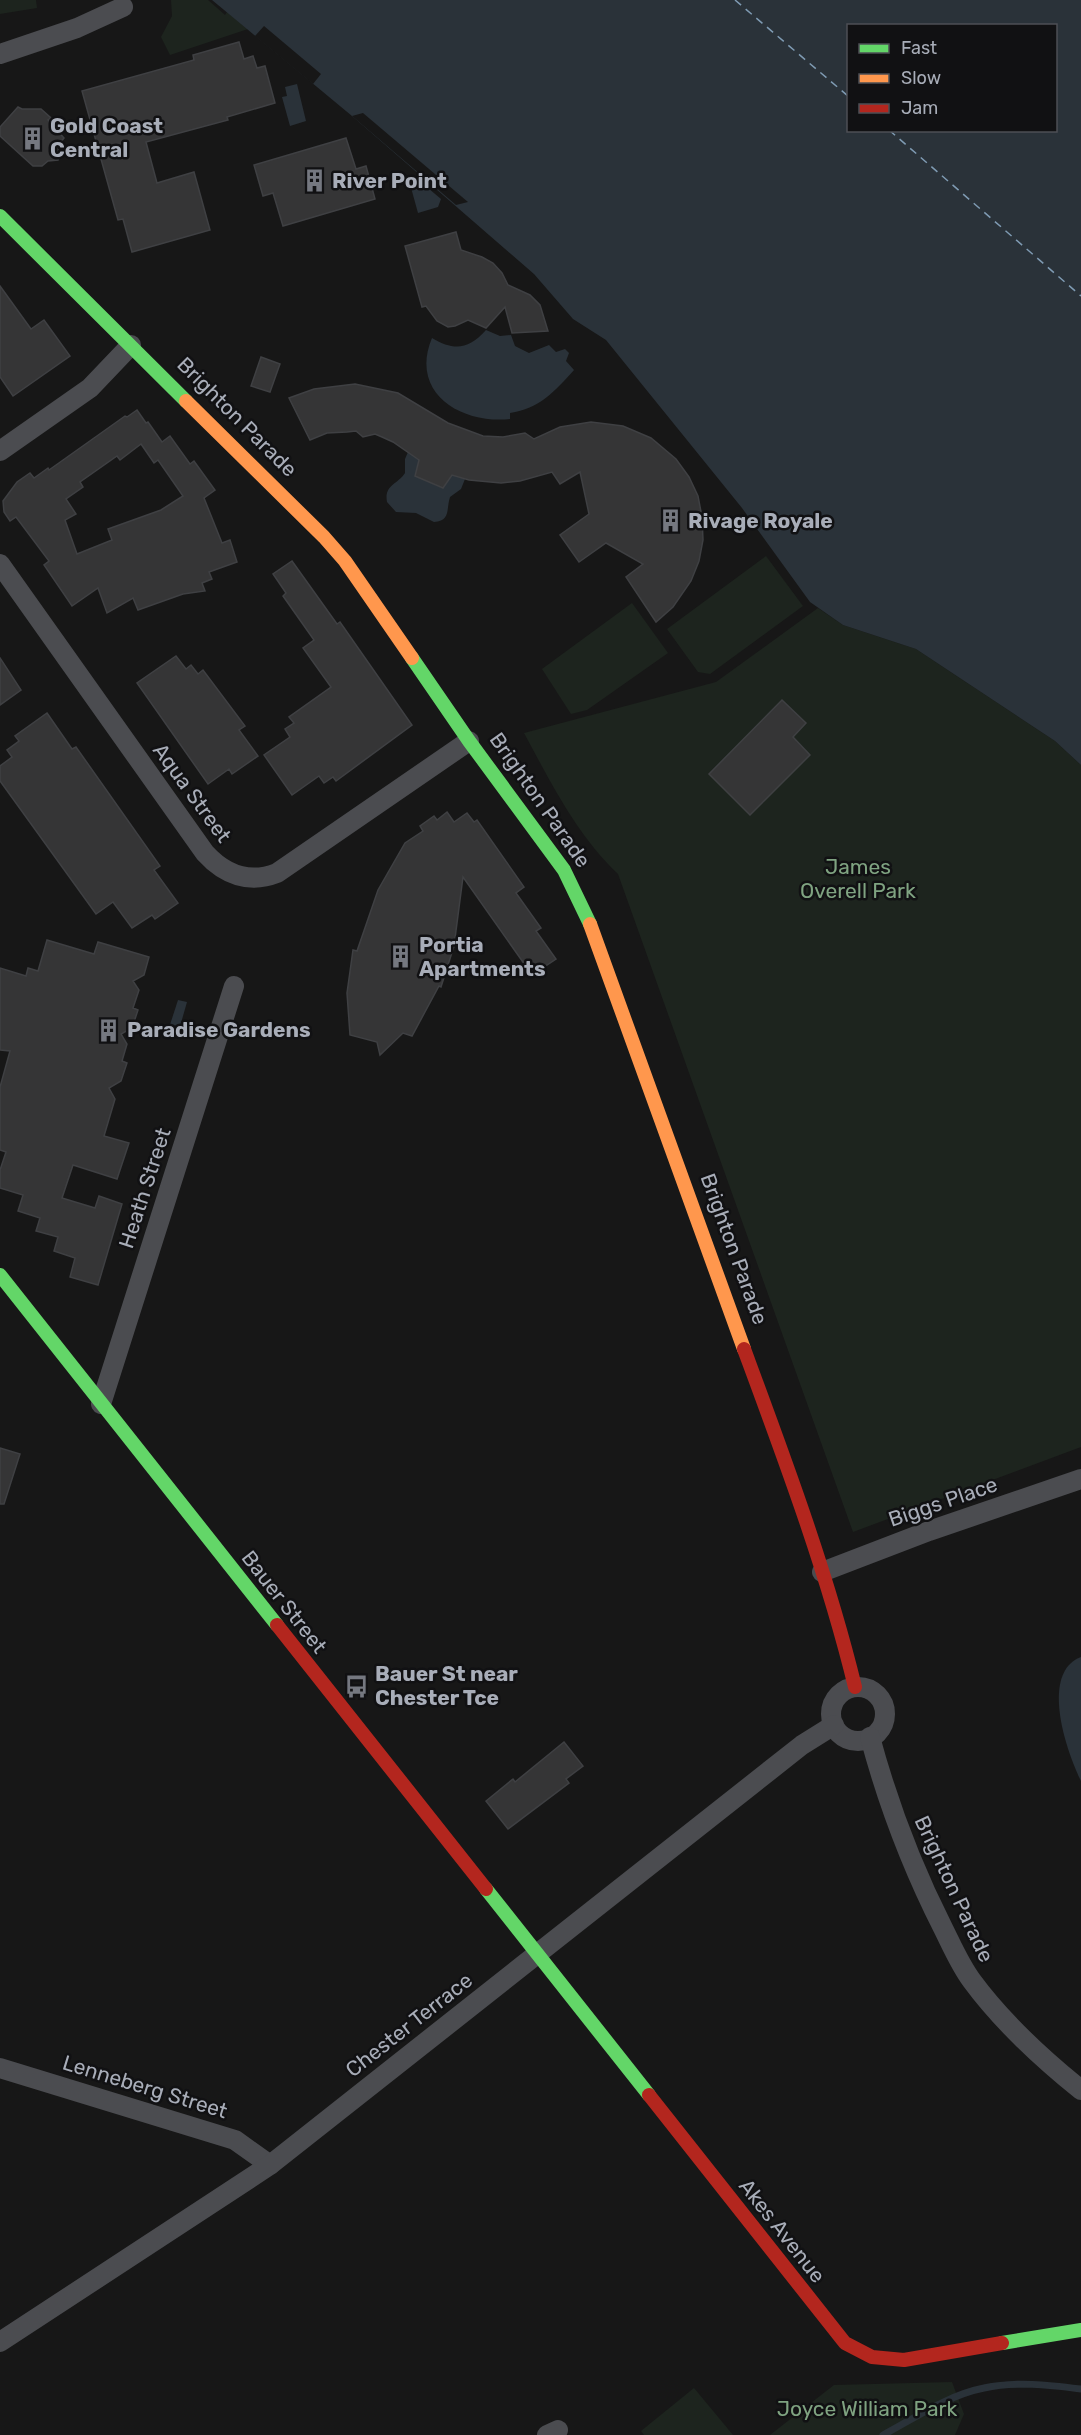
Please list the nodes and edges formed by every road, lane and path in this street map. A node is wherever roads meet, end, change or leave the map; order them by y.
1 (123, 7) dead end
2 (0, 54) edge
3 (0, 216) edge
4 (131, 345) junction
5 (0, 451) edge
6 (0, 564) edge
7 (469, 741) junction
8 (234, 986) dead end
9 (0, 1275) edge
10 (101, 1404) junction
11 (1081, 1479) edge
12 (822, 1572) junction
13 (855, 1687) junction
14 (834, 1725) junction
15 (870, 1737) junction
16 (536, 1955) junction
17 (0, 2068) edge
18 (1081, 2090) edge
19 (270, 2165) junction
20 (1081, 2330) edge
21 (0, 2342) edge

1 - 2 street
3 - 4 street, Brighton Parade
4 - 5 street
4 - 7 street, Brighton Parade
6 - 7 street, Aqua Street
7 - 12 street, Brighton Parade
8 - 10 street, Heath Street
9 - 10 street, Bauer Street
10 - 16 street, Bauer Street
11 - 12 street, Biggs Place
12 - 13 street, Brighton Parade
13 - 14 street
13 - 15 street
14 - 15 street
14 - 16 street, Chester Terrace
15 - 18 street, Brighton Parade
16 - 19 street, Chester Terrace
16 - 20 street, Akes Avenue
17 - 19 street, Lenneberg Street
19 - 21 street, Chester Terrace

